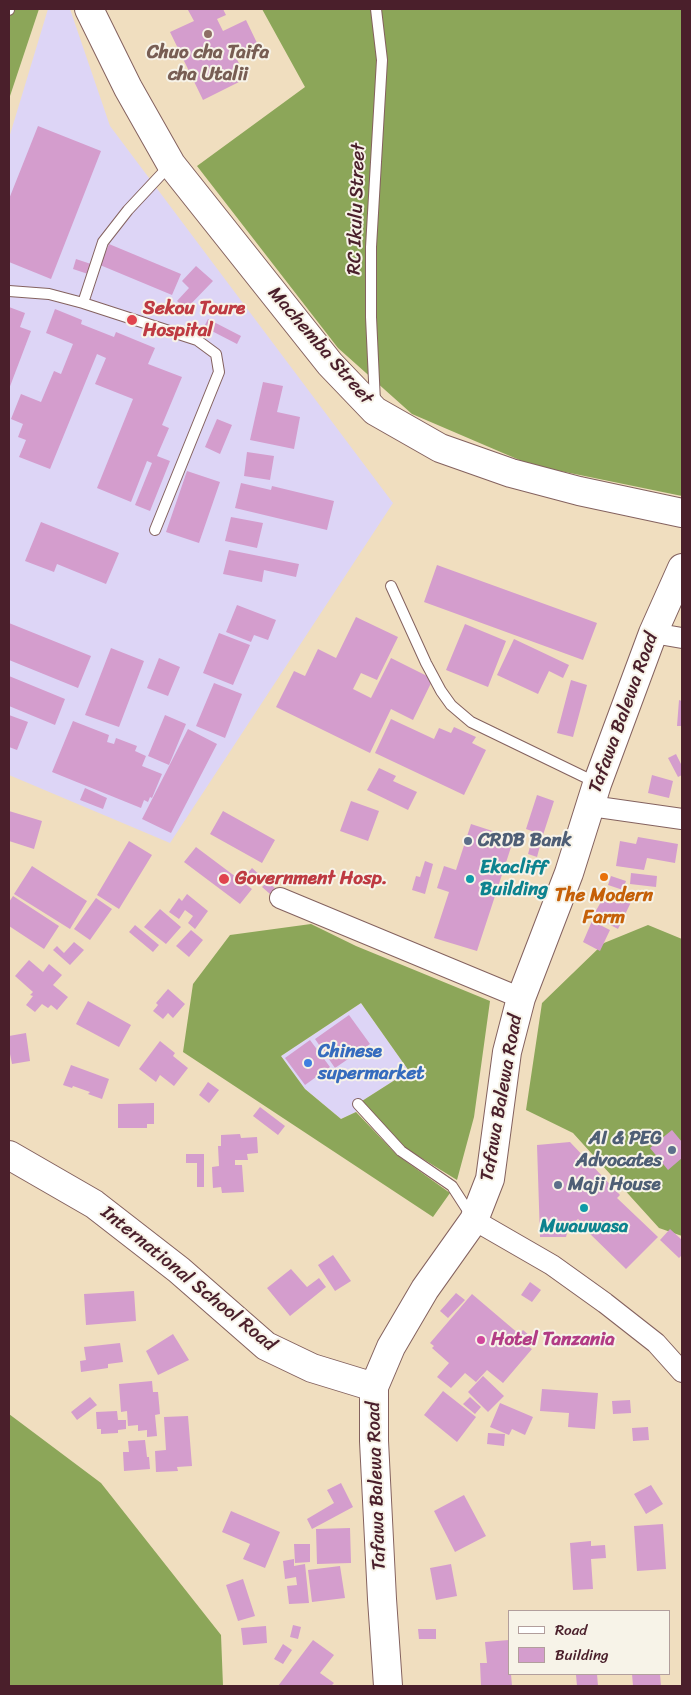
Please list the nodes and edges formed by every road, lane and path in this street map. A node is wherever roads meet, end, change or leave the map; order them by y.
1 (89, 9) edge
2 (376, 9) edge
3 (171, 164) junction
4 (9, 291) edge
5 (83, 303) junction
6 (375, 410) junction
7 (682, 514) edge
8 (155, 530) dead end
9 (682, 568) edge
10 (391, 586) dead end
11 (653, 634) junction
12 (682, 638) edge
13 (594, 795) junction
14 (682, 819) edge
15 (280, 898) dead end
16 (521, 998) junction
17 (358, 1104) dead end
18 (9, 1155) edge
19 (474, 1220) junction
20 (656, 1343) junction
21 (682, 1350) edge
22 (682, 1372) edge
23 (374, 1387) junction
24 (388, 1686) edge

1 - 3 main road, Machemba Street
2 - 6 lane, RC Ikulu Street
3 - 5 lane
3 - 6 main road, Machemba Street
4 - 5 lane
5 - 8 lane
6 - 7 main road, Machemba Street
9 - 11 main road, Tafawa Balewa Road
10 - 13 lane
11 - 12 street
11 - 13 main road, Tafawa Balewa Road
13 - 14 street
13 - 16 main road, Tafawa Balewa Road
15 - 16 street
16 - 19 main road, Tafawa Balewa Road
17 - 19 lane
18 - 23 main road, International School Road
19 - 20 street
19 - 23 main road, Tafawa Balewa Road
20 - 21 street
20 - 22 street
23 - 24 main road, Tafawa Balewa Road

